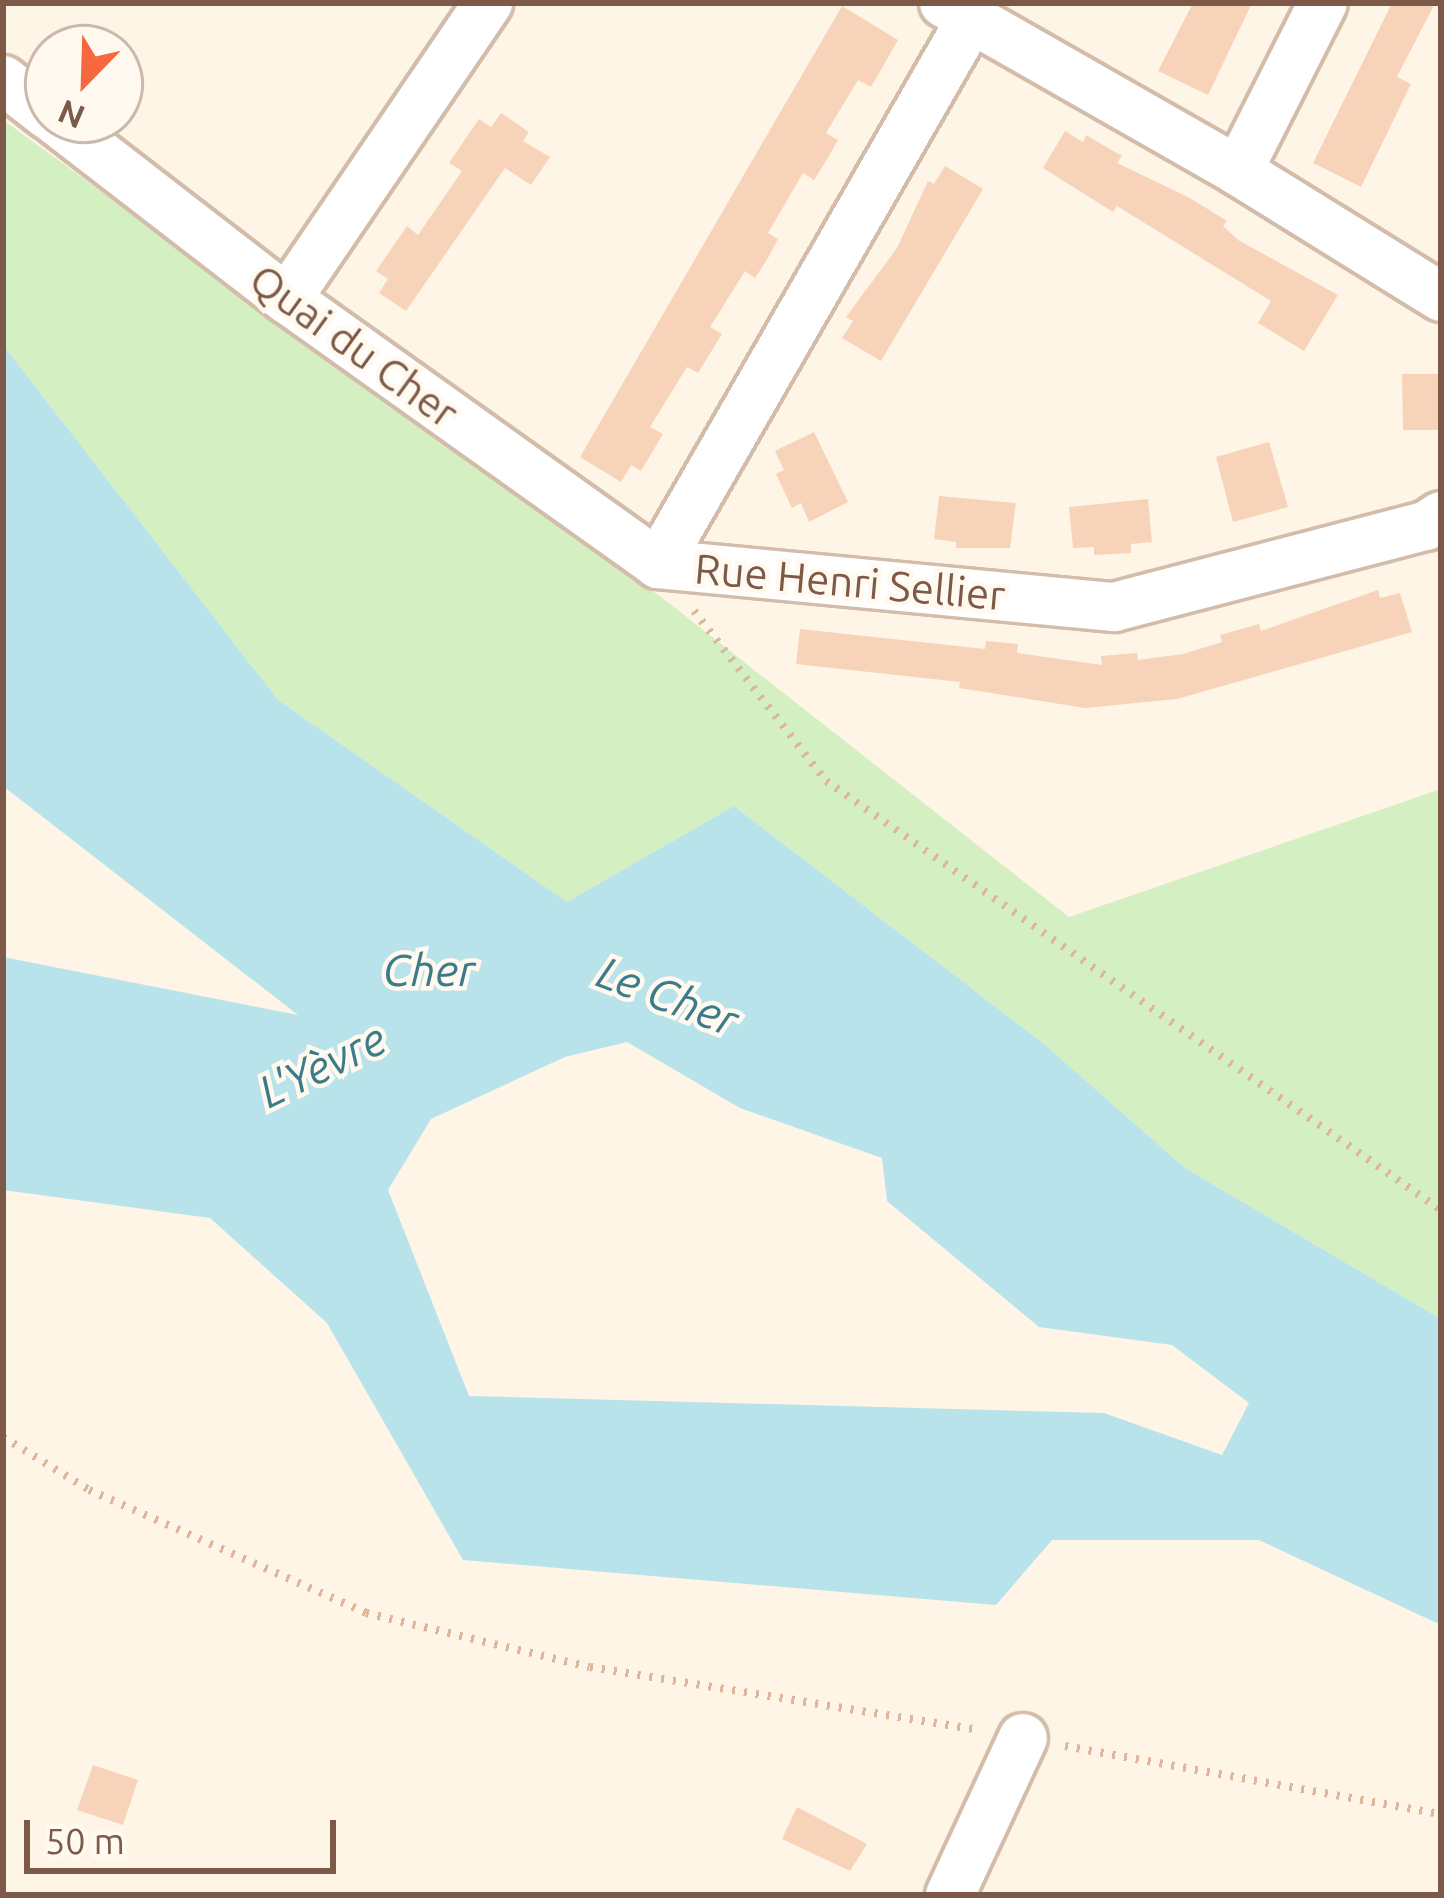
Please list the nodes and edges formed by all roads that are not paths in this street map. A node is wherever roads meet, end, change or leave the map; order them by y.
1 (488, 3) edge
2 (1323, 3) edge
3 (957, 11) edge
4 (86, 144) edge
5 (1238, 171) junction
6 (1441, 297) edge
7 (287, 299) junction
8 (1441, 516) edge
9 (658, 564) junction
10 (1023, 1738) road end
11 (950, 1895) edge

1 - 7 street
2 - 5 street
3 - 5 street
3 - 9 street, Rue Henri Sellier
4 - 7 street, Quai du Cher
5 - 6 street
7 - 9 street, Quai du Cher
8 - 9 street, Rue Henri Sellier
10 - 11 street

